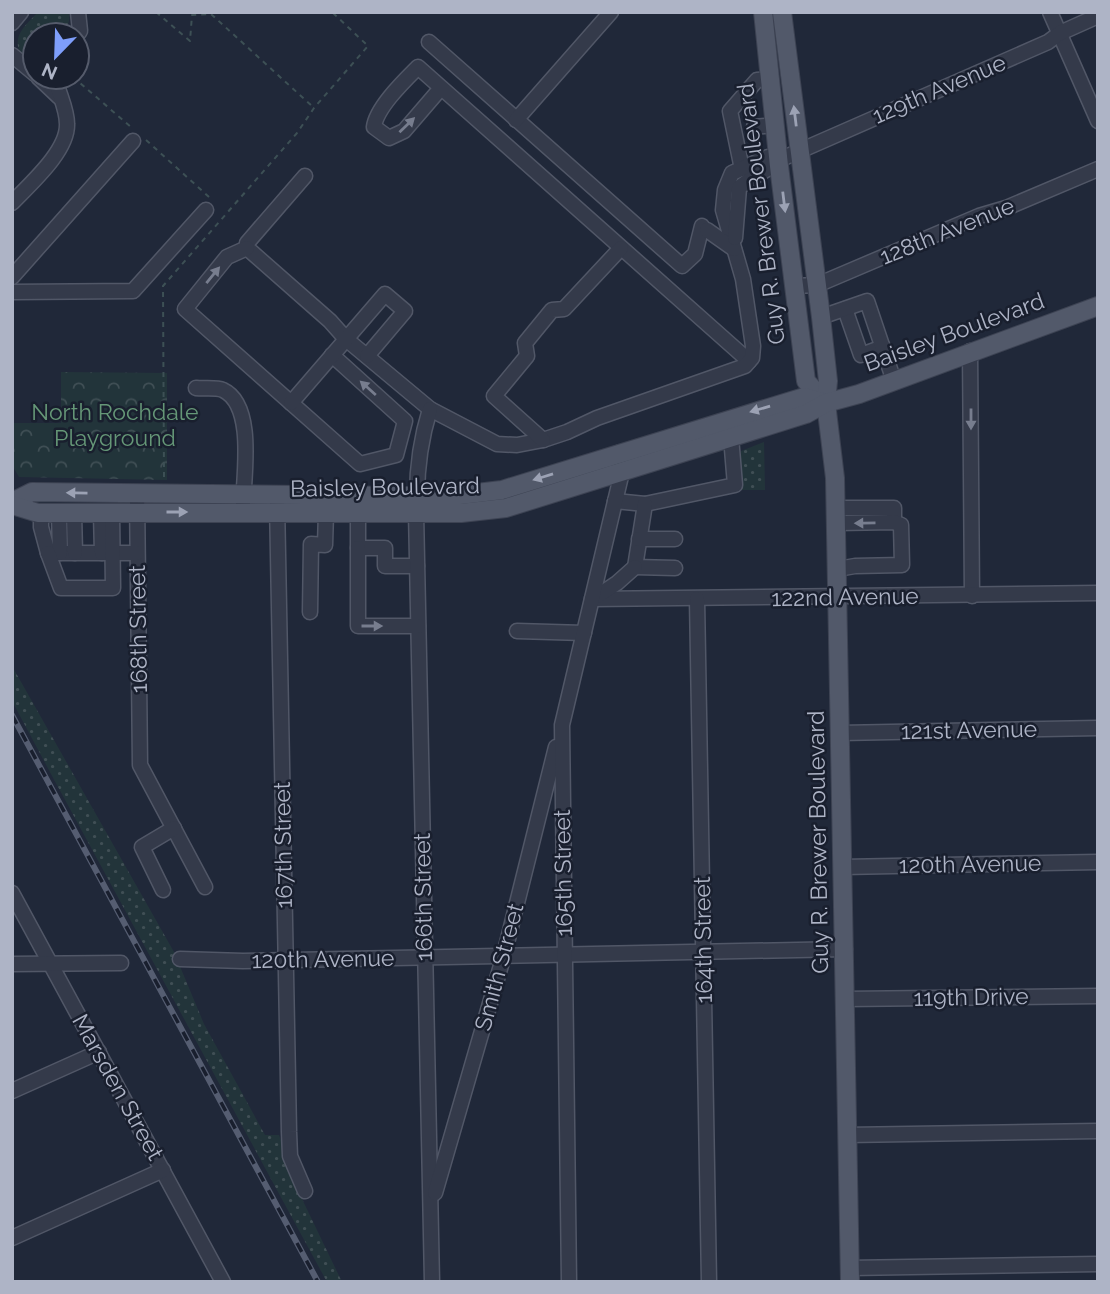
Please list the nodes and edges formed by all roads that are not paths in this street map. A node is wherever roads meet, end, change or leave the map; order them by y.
1 (21, 12) edge
2 (611, 12) edge
3 (763, 12) edge
4 (782, 12) edge
5 (1050, 12) edge
6 (1098, 16) edge
7 (12, 23) edge
8 (1060, 33) junction
9 (429, 42) dead end
10 (769, 79) junction
11 (441, 88) junction
12 (53, 91) edge
13 (58, 91) edge
14 (60, 98) junction
15 (516, 120) junction
16 (1098, 121) edge
17 (775, 125) junction
18 (743, 128) junction
19 (139, 138) road end
20 (799, 150) junction
21 (779, 160) junction
22 (742, 169) junction
23 (1098, 169) edge
24 (306, 176) dead end
25 (12, 203) edge
26 (211, 207) road end
27 (247, 248) junction
28 (621, 248) junction
29 (734, 248) junction
30 (12, 277) edge
31 (817, 285) junction
32 (794, 286) junction
33 (12, 292) edge
34 (1098, 306) edge
35 (845, 309) junction
36 (821, 317) junction
37 (346, 340) junction
38 (883, 347) junction
39 (970, 351) junction
40 (332, 355) junction
41 (367, 356) junction
42 (749, 361) junction
43 (894, 381) junction
44 (196, 388) dead end
45 (826, 402) junction
46 (292, 403) junction
47 (430, 409) junction
48 (731, 437) junction
49 (543, 440) junction
50 (618, 453) junction
51 (622, 472) junction
52 (137, 494) junction
53 (615, 500) junction
54 (12, 504) edge
55 (243, 504) junction
56 (277, 504) junction
57 (417, 504) junction
58 (645, 504) junction
59 (136, 512) junction
60 (326, 512) junction
61 (358, 512) junction
62 (58, 513) junction
63 (106, 513) junction
64 (836, 516) junction
65 (639, 539) junction
66 (675, 539) dead end
67 (358, 548) junction
68 (61, 553) junction
69 (107, 553) junction
70 (137, 553) junction
71 (417, 566) junction
72 (635, 567) junction
73 (674, 568) dead end
74 (838, 569) junction
75 (1098, 593) edge
76 (972, 596) junction
77 (838, 597) junction
78 (592, 599) junction
79 (697, 599) junction
80 (310, 611) dead end
81 (418, 626) junction
82 (517, 631) dead end
83 (584, 634) junction
84 (562, 725) junction
85 (1098, 728) edge
86 (841, 733) junction
87 (536, 827) junction
88 (174, 828) junction
89 (563, 831) junction
90 (1098, 862) edge
91 (843, 867) junction
92 (205, 887) dead end
93 (163, 890) dead end
94 (12, 893) edge
95 (845, 949) junction
96 (704, 952) junction
97 (504, 955) junction
98 (564, 956) junction
99 (424, 957) junction
100 (180, 959) dead end
101 (285, 959) junction
102 (121, 963) dead end
103 (12, 964) edge
104 (51, 964) junction
105 (1098, 996) edge
106 (845, 999) junction
107 (99, 1052) junction
108 (12, 1091) edge
109 (1098, 1131) edge
110 (847, 1135) junction
111 (163, 1170) junction
112 (305, 1191) dead end
113 (430, 1208) junction
114 (12, 1238) edge
115 (1098, 1264) edge
116 (849, 1275) edge
117 (223, 1282) edge
118 (432, 1282) edge
119 (569, 1282) edge
120 (709, 1282) edge

1 - 7 street
2 - 15 street
3 - 10 main road, Guy R. Brewer Boulevard
20 -> 4 main road, Guy R. Brewer Boulevard
5 - 8 street
6 - 8 street, 129th Avenue
8 - 16 street
8 - 20 street, 129th Avenue
9 - 15 street
10 - 17 main road, Guy R. Brewer Boulevard
10 - 18 street
11 -> 11 street
11 - 28 street
12 - 14 street
13 - 14 street
14 - 25 street
15 - 29 street
17 - 18 street
17 - 21 main road, Guy R. Brewer Boulevard
18 - 22 street
19 - 30 street
20 - 21 street, 129th Avenue
20 - 31 main road, Guy R. Brewer Boulevard
21 - 22 street
21 - 29 street
21 -> 32 main road, Guy R. Brewer Boulevard
22 - 29 street
23 - 31 street, 128th Avenue
24 - 27 street
26 - 33 street
27 - 37 street
46 -> 27 street
28 - 42 street
28 - 49 street
29 - 42 street
31 - 32 street, 128th Avenue
31 - 36 main road, Guy R. Brewer Boulevard
32 - 45 main road, Guy R. Brewer Boulevard
34 - 39 main road, Baisley Boulevard
35 - 36 street
35 - 38 street
35 - 38 street
36 - 45 main road, Guy R. Brewer Boulevard
37 - 40 street
37 - 41 street
37 - 41 street
38 - 43 street
39 - 43 main road, Baisley Boulevard
39 -> 76 street
40 - 46 street
46 -> 40 street
41 - 47 street
42 - 49 street
43 - 45 main road, Baisley Boulevard
44 - 55 street
45 - 48 main road, Baisley Boulevard
45 -> 50 main road, Baisley Boulevard
45 - 64 main road, Guy R. Brewer Boulevard
47 - 49 street
47 - 57 street, 166th Street
48 - 51 main road, Baisley Boulevard
48 - 58 street
50 - 51 street
50 -> 57 main road, Baisley Boulevard
51 - 53 street, 165th Street
51 - 57 main road, Baisley Boulevard
52 -> 54 main road, Baisley Boulevard
52 - 55 main road, Baisley Boulevard
52 - 59 street, 168th Street
53 - 58 street
53 - 78 street, 165th Street
54 - 62 main road, Baisley Boulevard
55 - 56 main road, Baisley Boulevard
59 -> 55 main road, Baisley Boulevard
56 - 57 main road, Baisley Boulevard
56 - 60 main road, Baisley Boulevard
56 - 101 street, 167th Street
57 - 61 main road, Baisley Boulevard
57 - 71 street, 166th Street
58 - 65 street
59 - 63 main road, Baisley Boulevard
59 - 70 street, 168th Street
60 - 61 main road, Baisley Boulevard
60 - 80 street
61 - 67 street
62 - 63 main road, Baisley Boulevard
62 - 68 street
62 - 68 street
63 - 69 street
64 - 74 main road, Guy R. Brewer Boulevard
64 - 74 street
65 - 66 street
65 - 72 street
67 - 71 street
67 -> 81 street
68 - 69 street
68 - 69 street
69 - 70 street
70 - 88 street, 168th Street
71 - 81 street, 166th Street
72 - 73 street
72 - 78 street
74 - 77 main road, Guy R. Brewer Boulevard
75 - 76 street, 122nd Avenue
76 - 77 street, 122nd Avenue
77 - 79 street, 122nd Avenue
77 - 86 main road, Guy R. Brewer Boulevard
78 - 79 street, 122nd Avenue
78 - 83 street, 165th Street
79 - 96 street, 164th Street
81 - 99 street, 166th Street
82 - 83 street
83 - 84 street, 165th Street
84 - 87 street, Smith Street
84 - 89 street, 165th Street
85 - 86 street, 121st Avenue
86 - 91 main road, Guy R. Brewer Boulevard
87 - 89 street
87 - 97 street, Smith Street
88 - 92 street
88 - 93 street
89 - 98 street, 165th Street
90 - 91 street, 120th Avenue
91 - 95 main road, Guy R. Brewer Boulevard
94 - 104 street, Marsden Street
95 - 96 street, 120th Avenue
95 - 106 main road, Guy R. Brewer Boulevard
96 - 98 street, 120th Avenue
96 - 120 street, 164th Street
97 - 98 street, 120th Avenue
97 - 99 street, 120th Avenue
97 - 113 street, Smith Street
98 - 119 street, 165th Street
99 - 101 street, 120th Avenue
99 - 113 street, 166th Street
100 - 101 street, 120th Avenue
101 - 112 street, 167th Street
102 - 104 street
103 - 104 street
104 - 107 street, Marsden Street
105 - 106 street, 119th Drive
106 - 110 main road, Guy R. Brewer Boulevard
107 - 108 street
107 - 111 street, Marsden Street
109 - 110 street
110 - 116 main road, Guy R. Brewer Boulevard
111 - 114 street
111 - 117 street, Marsden Street
113 - 118 street, 166th Street
115 - 116 street

